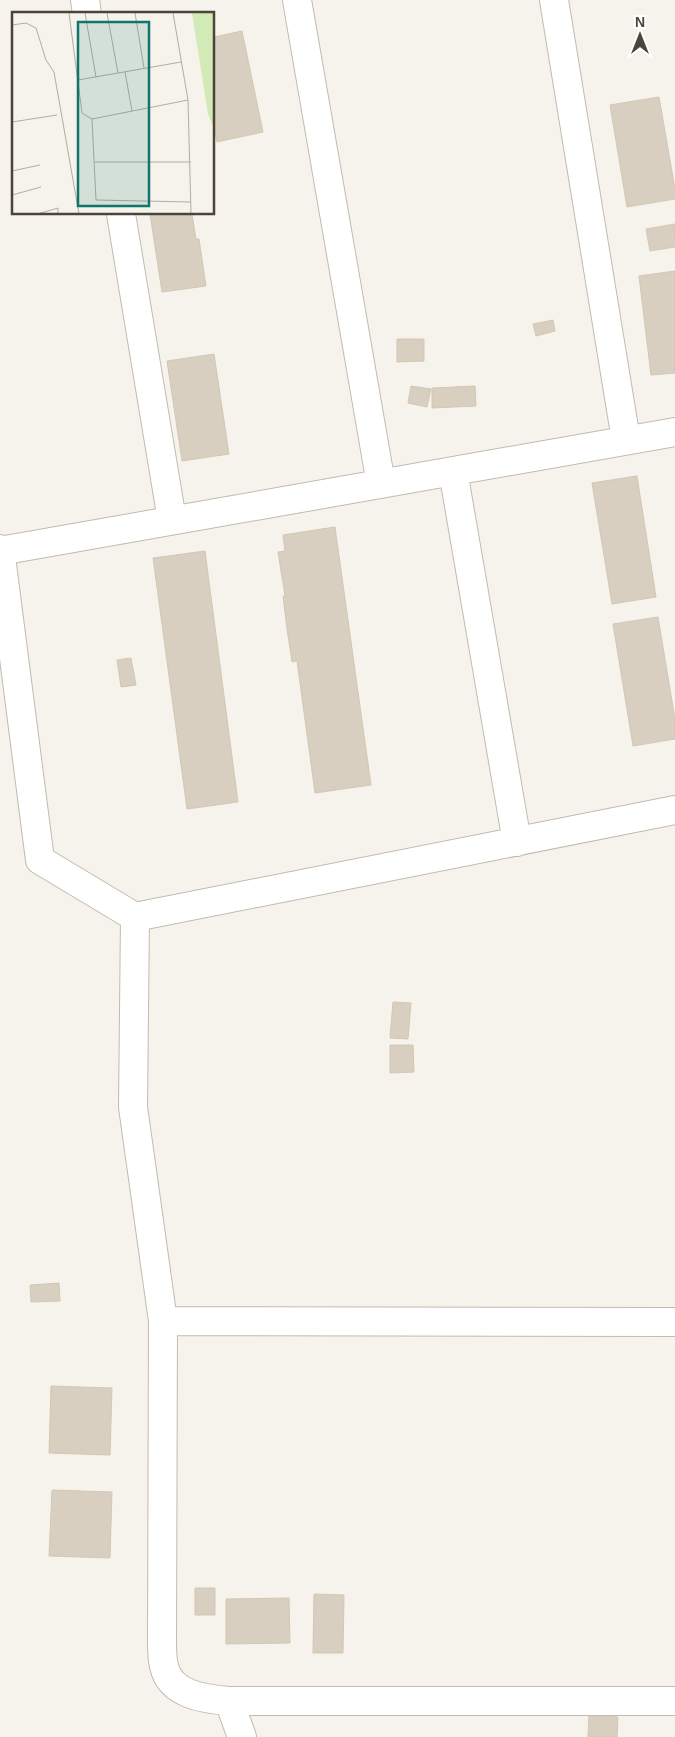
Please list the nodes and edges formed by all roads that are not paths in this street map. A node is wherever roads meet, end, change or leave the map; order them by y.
1 (297, 0) edge
2 (554, 0) edge
3 (121, 215) edge
4 (675, 432) edge
5 (626, 440) junction
6 (453, 471) junction
7 (381, 484) junction
8 (172, 520) junction
9 (0, 550) edge
10 (675, 810) edge
11 (517, 842) junction
12 (135, 917) junction
13 (163, 1321) junction
14 (675, 1322) edge
15 (229, 1701) junction
16 (675, 1701) edge
17 (242, 1737) edge

1 - 7 street
2 - 5 street
3 - 8 street
4 - 5 street
5 - 6 street
6 - 7 street
6 - 11 street
7 - 8 street
8 - 9 street
9 - 12 street
10 - 11 street
11 - 12 street
12 - 13 street
13 - 14 street
13 - 15 street
15 - 16 street
15 - 17 street

